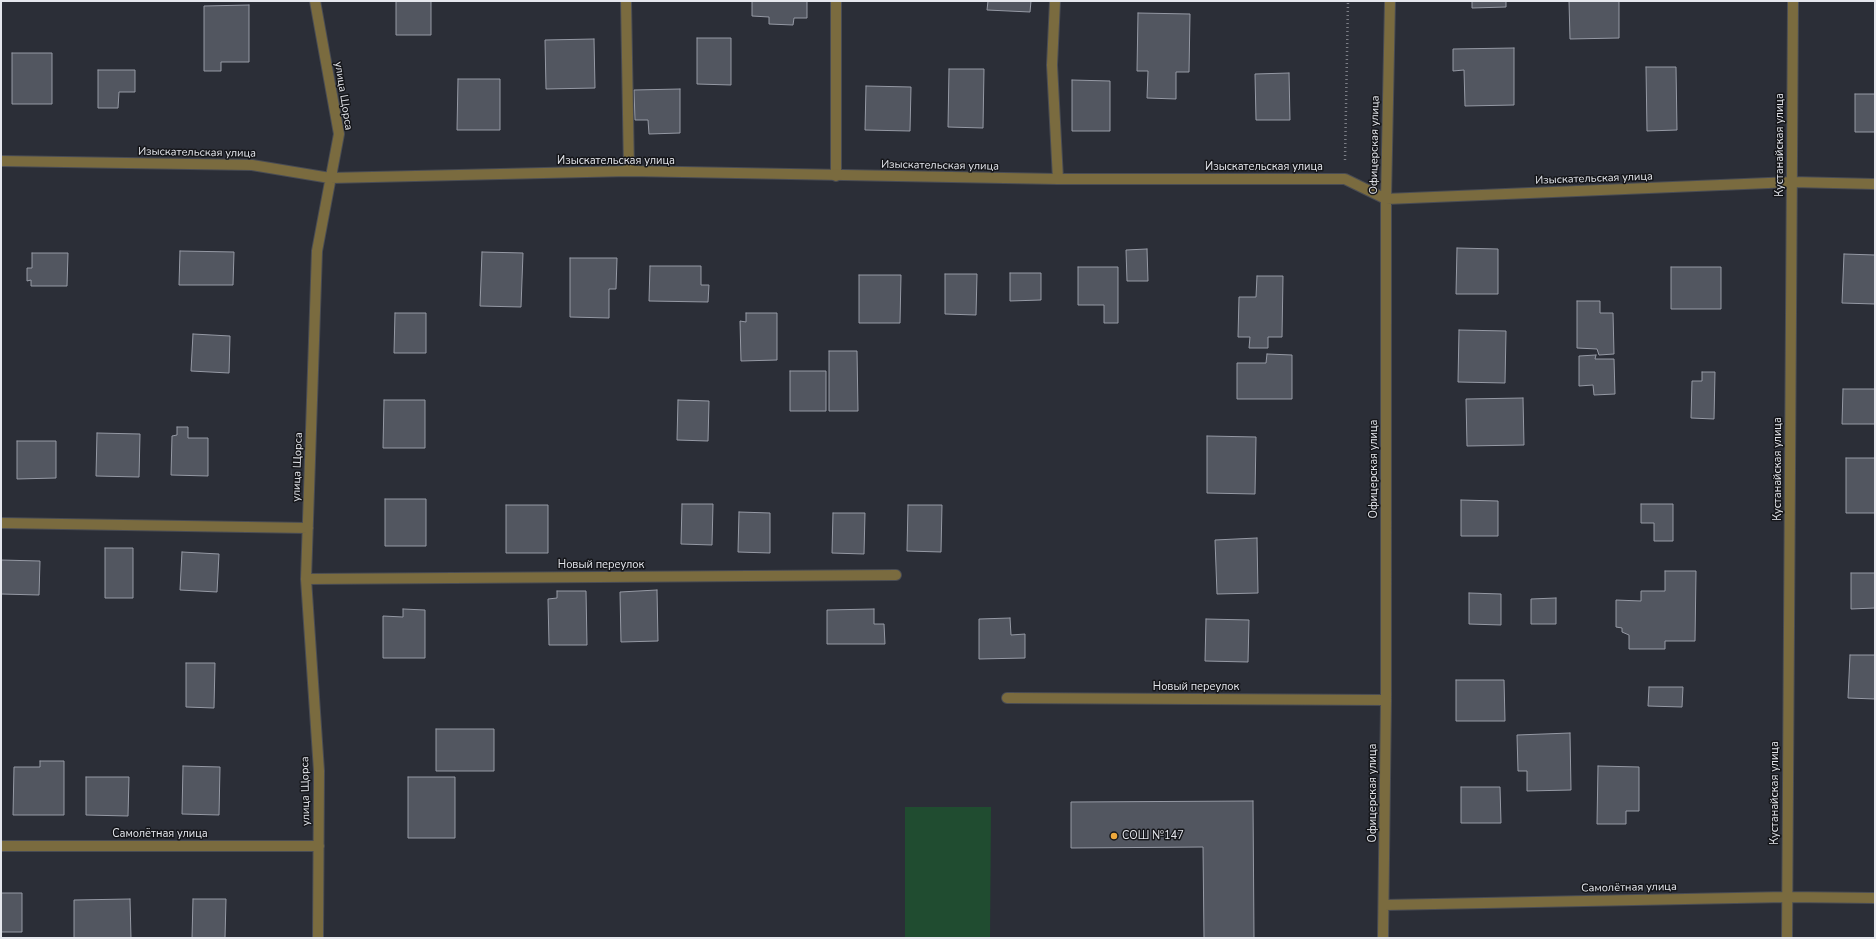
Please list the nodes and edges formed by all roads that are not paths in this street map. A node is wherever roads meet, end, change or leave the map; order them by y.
1 (315, 1) edge
2 (626, 1) edge
3 (836, 1) edge
4 (1055, 1) edge
5 (1390, 1) edge
6 (1794, 1) edge
7 (1, 161) edge
8 (629, 171) junction
9 (836, 176) junction
10 (330, 178) junction
11 (1058, 179) junction
12 (1792, 182) junction
13 (1875, 184) edge
14 (1386, 199) junction
15 (1, 523) edge
16 (308, 528) junction
17 (896, 575) dead end
18 (306, 579) junction
19 (1007, 698) dead end
20 (1386, 700) junction
21 (1, 846) edge
22 (319, 846) junction
23 (1786, 897) junction
24 (1875, 898) edge
25 (1384, 905) junction
26 (318, 938) edge
27 (1383, 938) edge
28 (1787, 938) edge

1 - 10 street, улица Щорса
2 - 8 street
3 - 9 street
4 - 11 street
5 - 14 street, Офицерская улица
6 - 12 street, Кустанайская улица
7 - 10 street, Изыскательская улица
8 - 9 street, Изыскательская улица
8 - 10 street, Изыскательская улица
9 - 11 street, Изыскательская улица
10 - 16 street, улица Щорса
11 - 14 street, Изыскательская улица
12 - 13 street, Изыскательская улица
12 - 14 street, Изыскательская улица
12 - 23 street, Кустанайская улица
14 - 20 street, Офицерская улица
15 - 16 street
16 - 18 street, улица Щорса
17 - 18 street, Новый переулок
18 - 22 street, улица Щорса
19 - 20 street, Новый переулок
20 - 25 street, Офицерская улица
21 - 22 street, Самолётная улица
22 - 26 street, улица Щорса
23 - 24 street, Самолётная улица
23 - 25 street, Самолётная улица
23 - 28 street, Кустанайская улица
25 - 27 street, Офицерская улица

